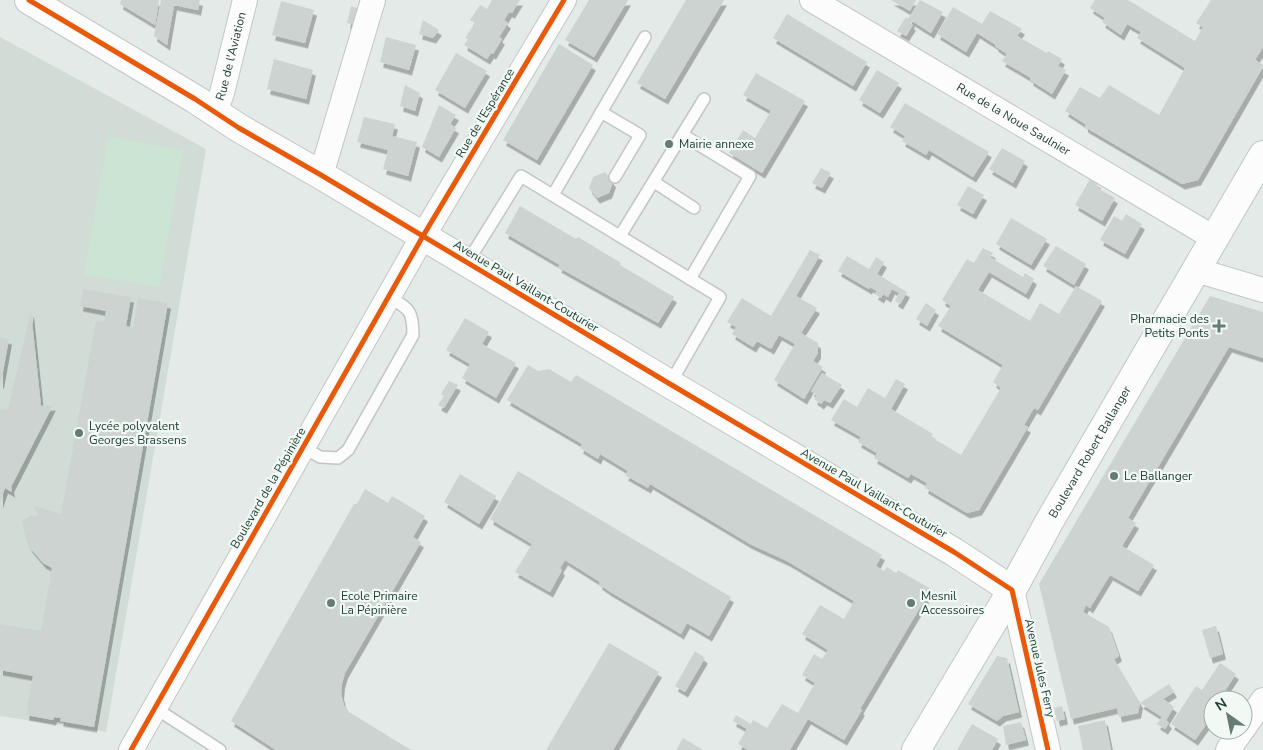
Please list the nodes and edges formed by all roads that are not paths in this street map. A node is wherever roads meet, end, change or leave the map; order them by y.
1 (29, 0) edge
2 (245, 0) edge
3 (373, 0) edge
4 (564, 0) edge
5 (812, 0) edge
6 (645, 38) dead end
7 (704, 99) dead end
8 (214, 112) junction
9 (601, 112) junction
10 (683, 135) junction
11 (1263, 154) edge
12 (321, 175) junction
13 (615, 177) dead end
14 (654, 182) junction
15 (552, 195) junction
16 (694, 208) dead end
17 (423, 236) junction
18 (620, 236) junction
19 (1214, 238) junction
20 (467, 262) junction
21 (1196, 270) junction
22 (690, 279) junction
23 (1263, 290) edge
24 (389, 296) junction
25 (670, 384) junction
26 (303, 447) junction
27 (1012, 590) junction
28 (1263, 700) edge
29 (155, 708) junction
30 (1253, 714) edge
31 (131, 750) edge
32 (220, 750) edge
33 (916, 750) edge
34 (1048, 750) edge

1 - 8 street, Avenue Paul Vaillant-Couturier
2 - 8 street, Rue de l'Aviation
3 - 12 street
4 - 17 street, Rue de l'Espérance
5 - 19 street, Rue de la Noue Saulnier
6 - 9 lane
7 - 10 lane
8 - 12 street, Avenue Paul Vaillant-Couturier
9 - 13 lane
9 - 15 lane
10 - 14 lane
10 - 22 lane
11 - 19 street, Boulevard Robert Ballanger
12 - 17 street, Avenue Paul Vaillant-Couturier
14 - 16 lane
14 - 18 lane
15 - 18 lane
15 - 20 lane
17 - 20 street, Avenue Paul Vaillant-Couturier
17 - 24 street, Boulevard de la Pépinière
18 - 22 lane
19 - 21 street, Boulevard Robert Ballanger
20 - 25 street, Avenue Paul Vaillant-Couturier
21 - 23 street
21 - 27 street, Boulevard Robert Ballanger
22 - 25 lane
24 - 26 street, Boulevard de la Pépinière
24 - 26 lane
25 - 27 street, Avenue Paul Vaillant-Couturier
26 - 29 street, Boulevard de la Pépinière
27 - 33 street, Boulevard Robert Ballanger
27 - 34 street, Avenue Jules Ferry
28 - 30 street
29 - 31 street, Boulevard de la Pépinière
29 - 32 lane

